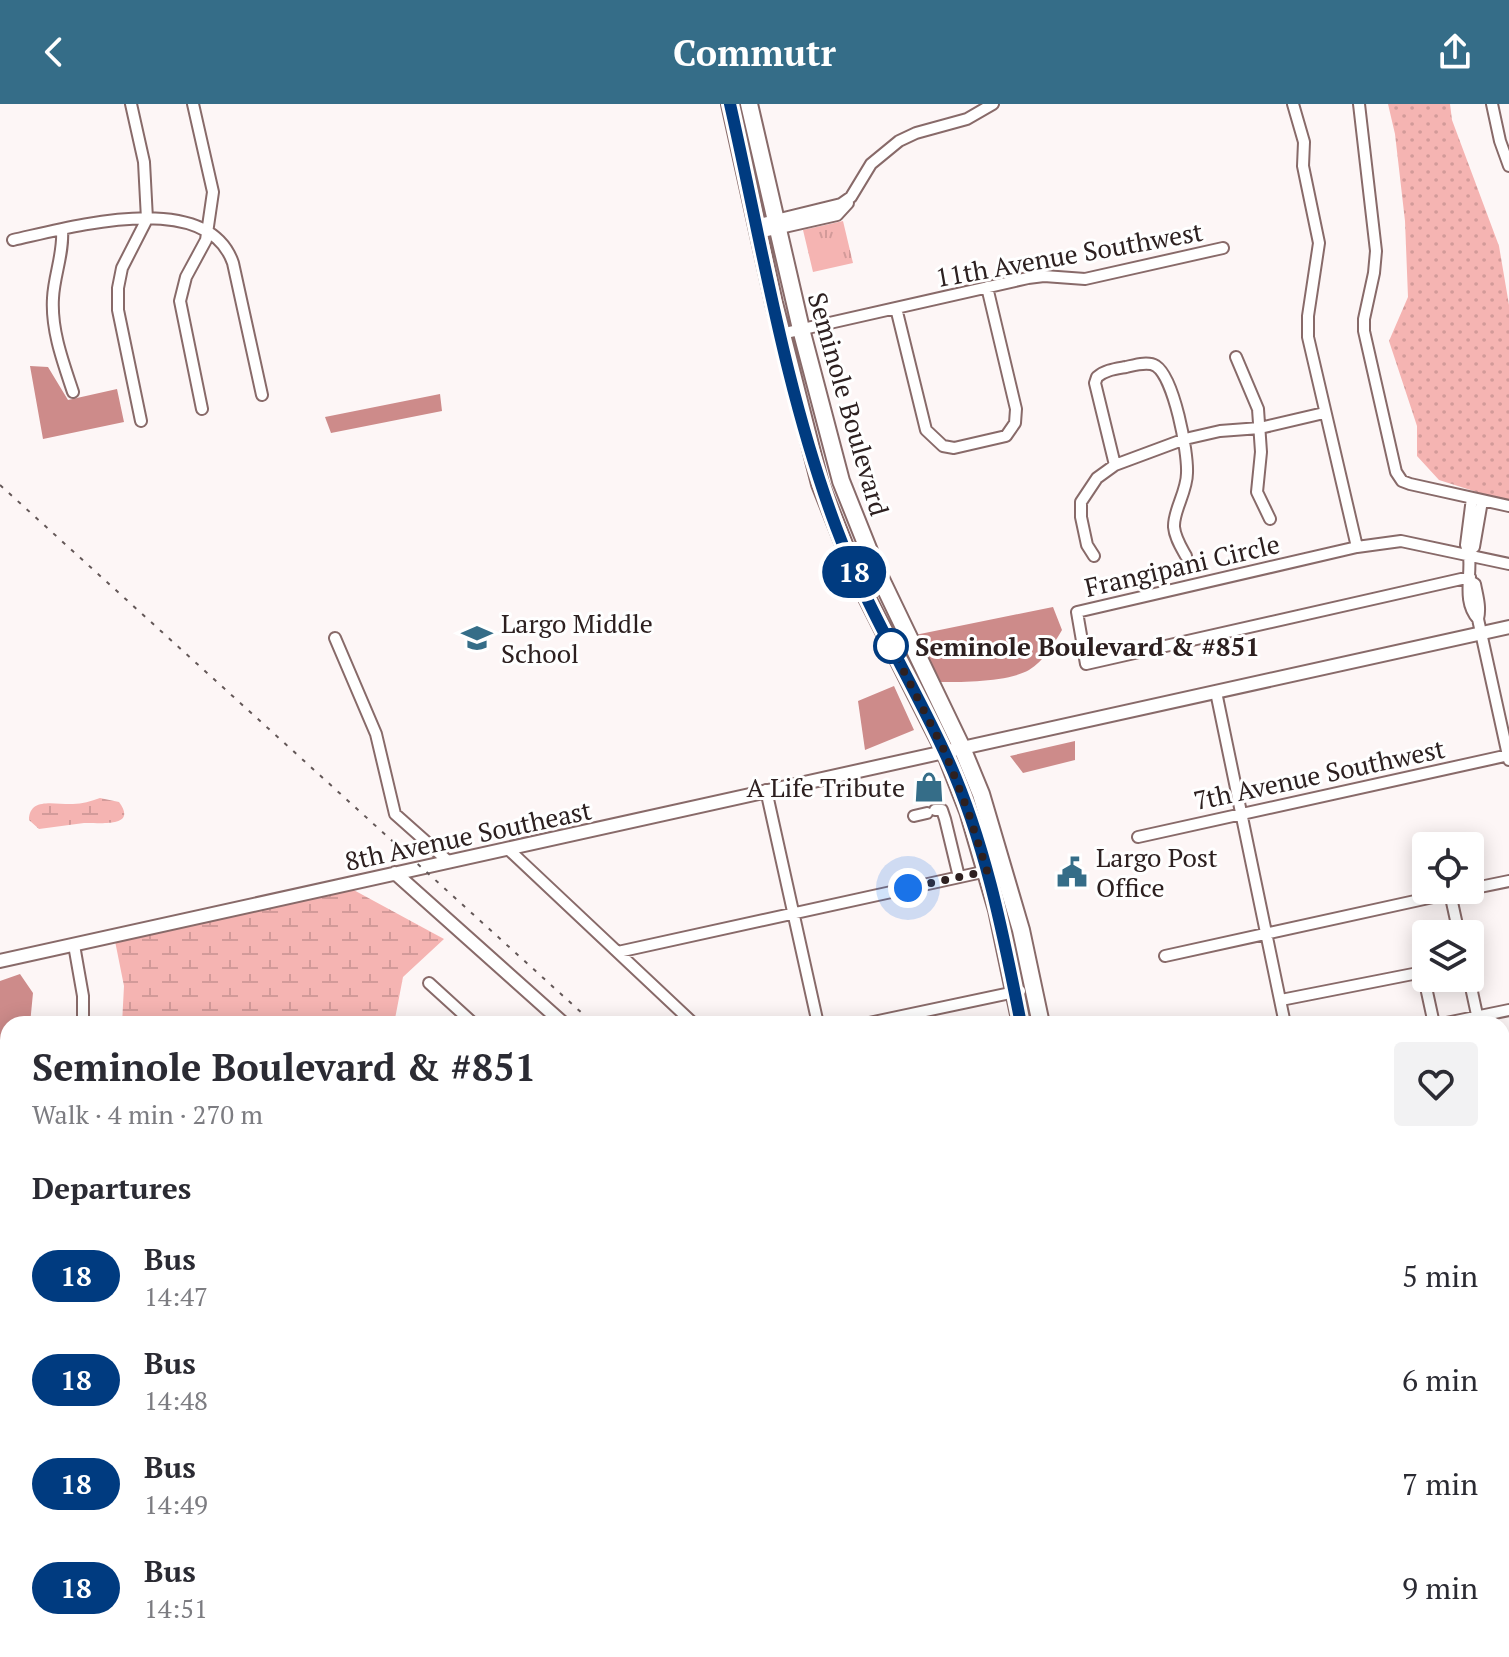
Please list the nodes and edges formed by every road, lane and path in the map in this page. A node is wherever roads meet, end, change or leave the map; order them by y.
1 (131, 104) edge
2 (193, 104) edge
3 (730, 104) edge
4 (749, 104) edge
5 (993, 104) edge
6 (1293, 104) edge
7 (1359, 104) edge
8 (1492, 104) edge
9 (1509, 166) edge
10 (147, 219) junction
11 (777, 224) junction
12 (62, 229) junction
13 (757, 229) junction
14 (208, 231) junction
15 (13, 240) dead end
16 (1223, 248) dead end
17 (987, 287) junction
18 (896, 308) junction
19 (801, 329) junction
20 (781, 334) junction
21 (1236, 357) dead end
22 (73, 392) dead end
23 (262, 395) dead end
24 (202, 409) dead end
25 (1324, 413) junction
26 (141, 421) dead end
27 (1260, 428) junction
28 (1185, 439) junction
29 (1115, 465) junction
30 (1477, 500) junction
31 (1509, 506) edge
32 (1270, 519) dead end
33 (1357, 547) junction
34 (1468, 554) junction
35 (1094, 556) dead end
36 (1186, 556) dead end
37 (1509, 564) edge
38 (1470, 579) junction
39 (1509, 627) edge
40 (1482, 633) junction
41 (335, 638) dead end
42 (1216, 692) junction
43 (962, 748) junction
44 (945, 752) junction
45 (1509, 757) edge
46 (766, 790) junction
47 (1242, 813) junction
48 (914, 816) dead end
49 (1138, 837) dead end
50 (508, 849) junction
51 (449, 862) junction
52 (987, 871) junction
53 (395, 873) junction
54 (959, 877) junction
55 (1509, 881) edge
56 (1484, 886) edge
57 (1412, 901) edge
58 (793, 912) junction
59 (1265, 932) junction
60 (74, 945) junction
61 (618, 952) junction
62 (1165, 956) dead end
63 (0, 961) edge
64 (429, 983) dead end
65 (1033, 988) junction
66 (1015, 992) junction
67 (1472, 992) edge
68 (1281, 1000) junction
69 (83, 1016) edge
70 (464, 1016) edge
71 (550, 1016) edge
72 (686, 1016) edge
73 (816, 1016) edge
74 (902, 1016) edge
75 (1020, 1016) edge
76 (1039, 1016) edge
77 (1284, 1016) edge
78 (1432, 1016) edge
79 (1477, 1016) edge

1 - 10 street
2 - 14 street
3 - 13 main road, Seminole Boulevard
4 - 11 main road, Seminole Boulevard
5 - 11 street
6 - 25 street
7 - 30 street
8 - 9 street
10 - 12 street
10 - 14 street
10 - 26 street
11 - 13 street
11 - 19 main road, Seminole Boulevard
12 - 15 street
12 - 22 street
13 - 20 main road, Seminole Boulevard
14 - 23 street
14 - 24 street
16 - 17 street, 11th Avenue Southwest
17 - 18 street, 11th Avenue Southwest
17 - 18 street
18 - 19 street, 11th Avenue Southwest
19 - 20 street, 11th Avenue Southwest
19 - 43 main road, Seminole Boulevard
20 - 44 main road, Seminole Boulevard
21 - 27 street
25 - 27 street
25 - 33 street
27 - 28 street
27 - 32 street
28 - 29 street
28 - 29 street
28 - 36 street
29 - 35 street
30 - 31 street
30 - 34 street
33 - 34 street
33 - 38 street, Frangipani Circle
34 - 37 street
34 - 38 street
38 - 40 street
39 - 40 street, 8th Avenue Southeast
40 - 42 street, 8th Avenue Southeast
40 - 45 street
41 - 51 street
42 - 43 street, 8th Avenue Southeast
42 - 47 street
43 - 44 street, 8th Avenue Southeast
43 - 65 main road, Seminole Boulevard
44 - 46 street, 8th Avenue Southeast
44 - 52 main road, Seminole Boulevard
45 - 47 street, 7th Avenue Southwest
46 - 50 street, 8th Avenue Southeast
46 - 58 street
47 - 49 street, 7th Avenue Southwest
47 - 59 street
48 - 54 street
50 - 51 street, 8th Avenue Southeast
50 - 61 street
51 - 53 street, 8th Avenue Southeast
52 - 54 street
52 - 66 main road, Seminole Boulevard
53 - 60 street, 8th Avenue Southeast
53 - 71 street
54 - 58 street
55 - 56 street
57 - 59 street
58 - 61 street
58 - 73 street
59 - 62 street
59 - 68 street
60 - 63 street, 8th Avenue Southeast
60 - 69 street
61 - 72 street
64 - 70 street
65 - 66 street
65 - 76 main road, Seminole Boulevard
66 - 74 street
66 - 75 main road, Seminole Boulevard
67 - 79 street
68 - 77 street
68 - 78 street

